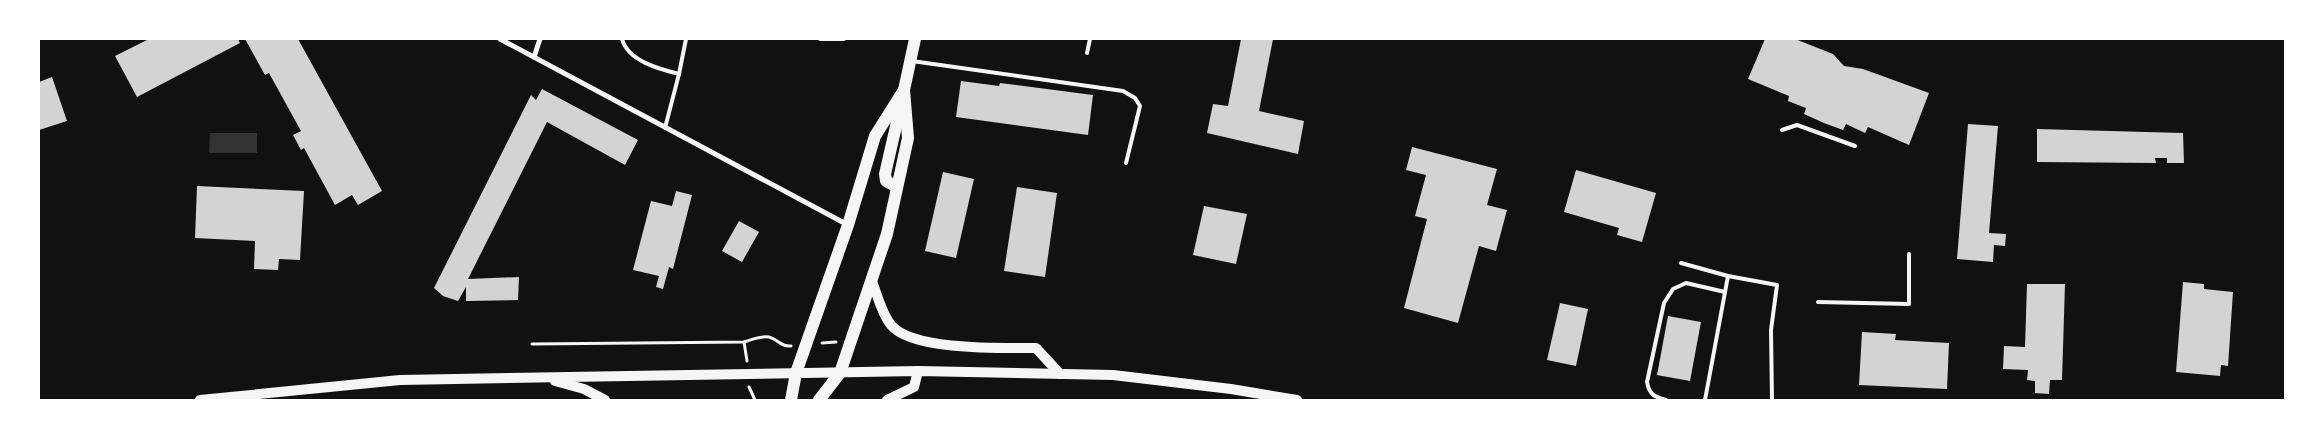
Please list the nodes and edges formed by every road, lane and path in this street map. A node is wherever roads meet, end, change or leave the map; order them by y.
1 (500, 39) edge
2 (540, 39) edge
3 (622, 39) edge
4 (686, 39) edge
5 (820, 39) edge
6 (844, 39) edge
7 (915, 39) edge
8 (1090, 39) edge
9 (1087, 53) dead end
10 (534, 57) junction
11 (910, 60) junction
12 (679, 74) junction
13 (904, 90) junction
14 (666, 128) junction
15 (1782, 130) dead end
16 (1855, 146) dead end
17 (1126, 163) dead end
18 (897, 187) junction
19 (848, 226) junction
20 (1909, 254) dead end
21 (1681, 263) dead end
22 (1728, 276) junction
23 (871, 279) junction
24 (1725, 292) junction
25 (1818, 302) dead end
26 (849, 340) junction
27 (532, 344) dead end
28 (808, 344) junction
29 (918, 371) junction
30 (840, 373) junction
31 (796, 374) junction
32 (1060, 374) junction
33 (544, 378) junction
34 (200, 400) edge
35 (605, 400) edge
36 (791, 400) edge
37 (818, 400) edge
38 (887, 400) edge
39 (1297, 400) edge
40 (1666, 400) edge
41 (1705, 400) edge
42 (1772, 400) edge

1 - 10 street
2 - 10 street
3 - 12 lane
4 - 12 lane
5 - 6 lane
7 - 11 main road
8 - 9 lane
10 - 14 street
11 - 13 main road
11 - 17 lane
12 - 14 lane
13 - 18 main road
13 - 18 main road
13 - 19 main road
14 - 19 street
15 - 16 lane
18 - 23 main road
19 - 28 main road
20 - 25 lane
21 - 22 lane
22 - 24 lane
22 - 42 lane
23 - 26 main road
23 - 32 main road
24 - 40 lane
24 - 41 lane
26 - 28 path
26 - 30 main road
27 - 28 path
28 - 31 main road
29 - 30 main road
29 - 32 main road
29 - 38 main road
30 - 31 main road
30 - 37 main road
31 - 33 main road
31 - 36 main road
32 - 39 main road
33 - 34 main road
33 - 35 main road

